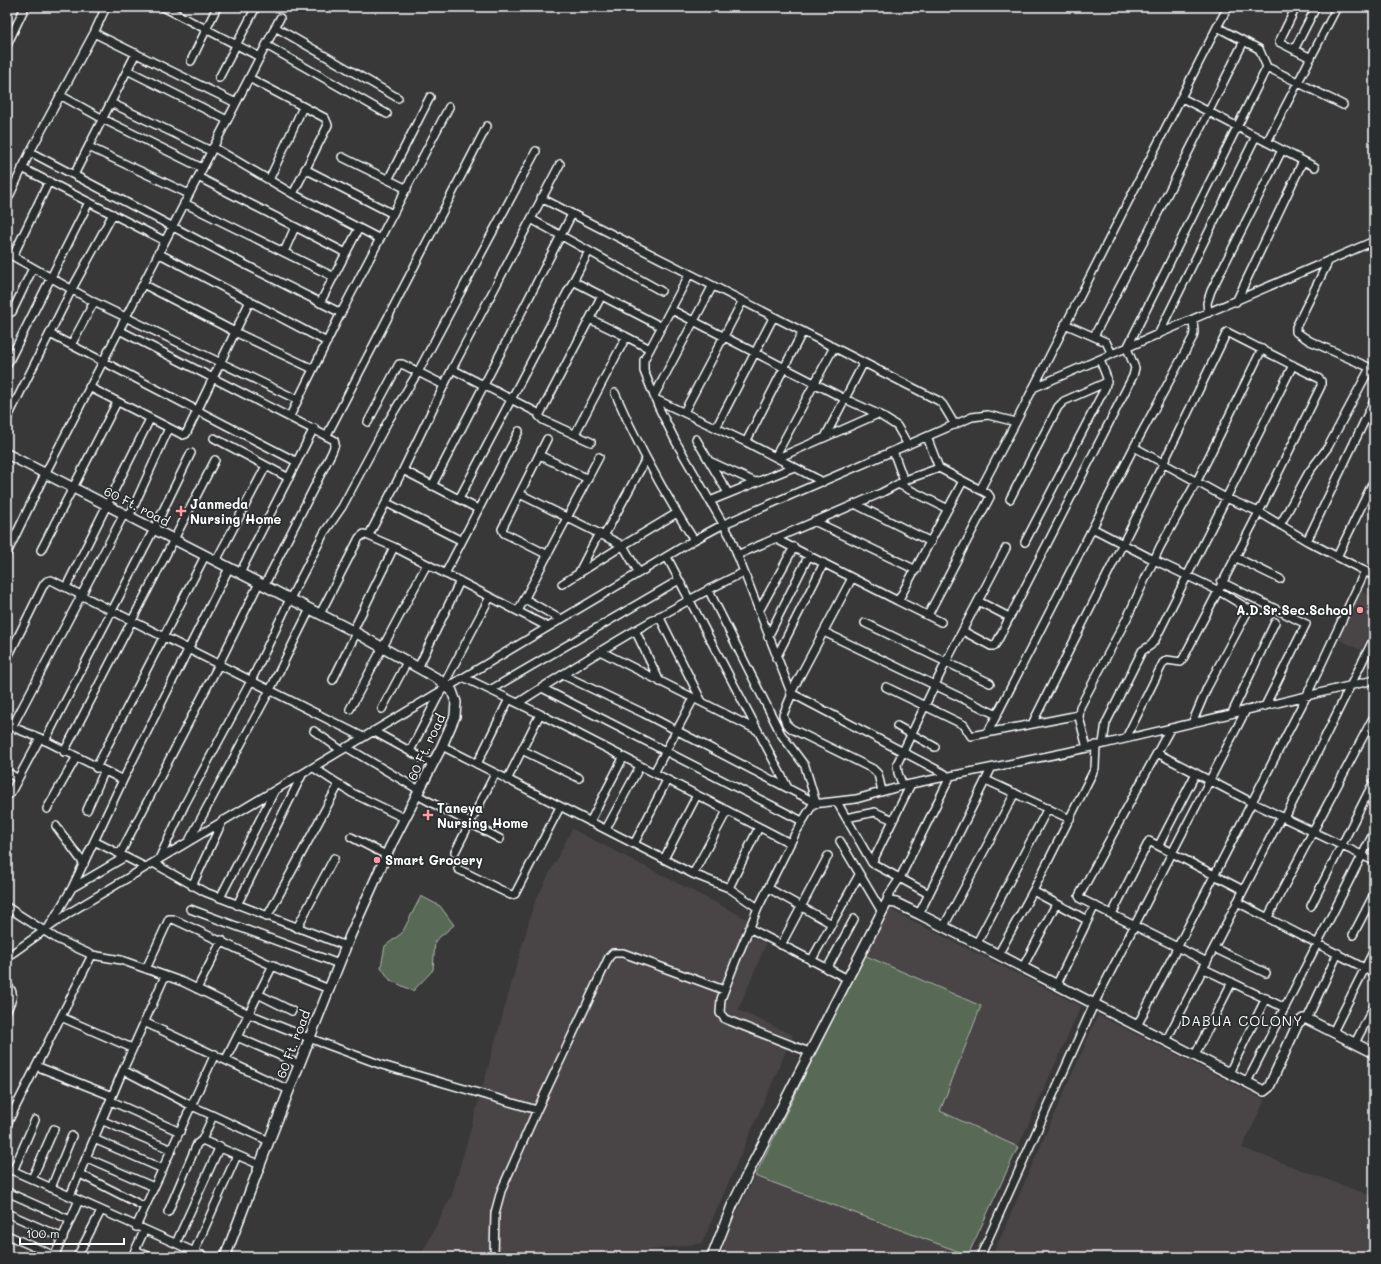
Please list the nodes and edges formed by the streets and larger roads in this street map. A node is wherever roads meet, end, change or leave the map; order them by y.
1 (25, 7) edge
2 (106, 7) edge
3 (163, 7) edge
4 (218, 7) edge
5 (1228, 7) edge
6 (1296, 7) edge
7 (1316, 7) edge
8 (1337, 7) edge
9 (255, 9) dead end
10 (280, 18) dead end
11 (275, 27) junction
12 (1217, 27) junction
13 (205, 29) junction
14 (94, 33) junction
15 (1244, 41) junction
16 (236, 44) junction
17 (7, 45) edge
18 (266, 45) junction
19 (1294, 50) junction
20 (136, 53) junction
21 (260, 57) junction
22 (1311, 58) junction
23 (191, 61) dead end
24 (1267, 67) junction
25 (127, 70) junction
26 (219, 78) dead end
27 (249, 78) junction
28 (1298, 83) junction
29 (60, 95) junction
30 (430, 97) dead end
31 (398, 98) dead end
32 (1182, 98) junction
33 (110, 103) junction
34 (236, 103) junction
35 (1343, 105) dead end
36 (304, 107) junction
37 (449, 107) dead end
38 (1209, 112) junction
39 (387, 114) dead end
40 (103, 119) junction
41 (227, 120) junction
42 (486, 126) dead end
43 (1237, 127) junction
44 (1256, 136) junction
45 (1267, 142) junction
46 (89, 147) junction
47 (212, 149) junction
48 (1282, 150) junction
49 (30, 152) junction
50 (536, 152) dead end
51 (342, 157) dead end
52 (1303, 161) junction
53 (560, 164) dead end
54 (1315, 167) dead end
55 (22, 168) junction
56 (202, 168) junction
57 (305, 169) junction
58 (74, 175) junction
59 (198, 178) junction
60 (269, 180) junction
61 (388, 180) junction
62 (49, 181) junction
63 (406, 189) junction
64 (189, 194) junction
65 (292, 194) junction
66 (541, 198) junction
67 (7, 202) edge
68 (90, 202) junction
69 (184, 203) junction
70 (113, 214) junction
71 (393, 214) junction
72 (572, 214) junction
73 (531, 219) junction
74 (173, 226) junction
75 (295, 227) junction
76 (359, 228) junction
77 (560, 236) junction
78 (380, 239) junction
79 (165, 241) junction
80 (1374, 241) edge
81 (589, 251) junction
82 (284, 252) junction
83 (158, 253) junction
84 (346, 253) junction
85 (10, 255) edge
86 (1329, 260) junction
87 (33, 268) junction
88 (689, 275) junction
89 (334, 276) junction
90 (50, 277) junction
91 (573, 281) junction
92 (143, 284) junction
93 (712, 287) junction
94 (72, 289) junction
95 (661, 291) dead end
96 (602, 295) junction
97 (250, 301) junction
98 (94, 302) junction
99 (742, 302) junction
100 (1236, 302) junction
101 (320, 303) junction
102 (672, 310) junction
103 (12, 312) dead end
104 (341, 313) junction
105 (1208, 313) junction
106 (126, 316) junction
107 (773, 318) junction
108 (590, 319) junction
109 (1193, 320) junction
110 (694, 323) junction
111 (1066, 324) junction
112 (662, 327) junction
113 (119, 330) junction
114 (234, 331) junction
115 (802, 333) junction
116 (50, 334) junction
117 (1158, 335) junction
118 (625, 336) junction
119 (1094, 336) junction
120 (725, 338) junction
121 (327, 342) junction
122 (71, 345) junction
123 (1127, 348) junction
124 (650, 349) junction
125 (834, 349) junction
126 (1262, 349) junction
127 (755, 353) junction
128 (1112, 354) junction
129 (103, 360) junction
130 (1100, 360) junction
131 (220, 361) junction
132 (862, 364) junction
133 (7, 365) edge
134 (1293, 365) junction
135 (784, 368) junction
136 (313, 369) junction
137 (452, 369) junction
138 (1372, 369) edge
139 (418, 372) junction
140 (212, 377) junction
141 (1107, 382) junction
142 (815, 383) junction
143 (444, 385) junction
144 (482, 385) junction
145 (89, 387) junction
146 (1033, 388) junction
147 (615, 393) dead end
148 (654, 398) junction
149 (845, 399) junction
150 (298, 400) junction
151 (511, 400) junction
152 (118, 402) junction
153 (1373, 406) edge
154 (196, 410) junction
155 (684, 412) junction
156 (540, 414) junction
157 (878, 414) junction
158 (290, 416) junction
159 (150, 418) junction
160 (7, 419) edge
161 (368, 422) dead end
162 (1016, 422) junction
163 (955, 425) junction
164 (169, 428) junction
165 (314, 428) junction
166 (716, 428) junction
167 (519, 431) dead end
168 (575, 434) junction
169 (327, 435) junction
170 (825, 437) junction
171 (214, 438) dead end
172 (696, 438) dead end
173 (927, 438) junction
174 (547, 439) dead end
175 (591, 442) dead end
176 (746, 442) junction
177 (908, 445) junction
178 (1134, 447) junction
179 (893, 451) junction
180 (191, 453) dead end
181 (7, 454) edge
182 (539, 455) junction
183 (599, 457) dead end
184 (776, 458) junction
185 (646, 459) junction
186 (215, 460) dead end
187 (709, 461) junction
188 (297, 462) junction
189 (1164, 464) junction
190 (266, 466) junction
191 (794, 467) junction
192 (939, 468) junction
193 (403, 470) junction
194 (45, 474) junction
195 (289, 478) junction
196 (588, 479) junction
197 (1374, 480) edge
198 (962, 481) junction
199 (1197, 481) junction
200 (755, 482) junction
201 (824, 482) junction
202 (901, 483) junction
203 (432, 486) junction
204 (73, 488) junction
205 (980, 490) junction
206 (728, 493) junction
207 (520, 494) junction
208 (1226, 498) junction
209 (459, 499) junction
210 (1010, 499) dead end
211 (710, 501) junction
212 (387, 503) junction
213 (856, 504) junction
214 (107, 506) junction
215 (478, 509) junction
216 (948, 509) junction
217 (1259, 512) junction
218 (677, 514) junction
219 (126, 516) junction
220 (566, 518) junction
221 (814, 521) junction
222 (724, 524) junction
223 (1280, 525) junction
224 (154, 529) junction
225 (1094, 529) junction
226 (369, 535) junction
227 (602, 535) junction
228 (774, 538) junction
229 (174, 539) junction
230 (694, 540) junction
231 (462, 541) junction
232 (1307, 541) junction
233 (931, 542) junction
234 (1025, 542) dead end
235 (1122, 544) junction
236 (622, 546) junction
237 (394, 547) junction
238 (794, 547) junction
239 (1006, 548) dead end
240 (41, 550) dead end
241 (7, 553) edge
242 (548, 555) junction
243 (737, 555) junction
244 (809, 555) junction
245 (205, 556) junction
246 (667, 557) junction
247 (1235, 557) junction
248 (1336, 557) junction
249 (1154, 560) junction
250 (216, 561) junction
251 (824, 563) junction
252 (427, 564) junction
253 (230, 568) junction
254 (916, 570) junction
255 (1365, 571) junction
256 (744, 572) junction
257 (240, 573) junction
258 (578, 573) junction
259 (639, 573) junction
260 (445, 574) junction
261 (1187, 576) junction
262 (1374, 576) edge
263 (852, 578) junction
264 (1280, 579) dead end
265 (679, 580) junction
266 (460, 581) junction
267 (1221, 582) junction
268 (262, 584) junction
269 (562, 584) dead end
270 (66, 587) junction
271 (708, 589) junction
272 (1217, 590) junction
273 (81, 595) junction
274 (490, 597) junction
275 (290, 599) junction
276 (525, 599) junction
277 (690, 599) junction
278 (898, 601) junction
279 (978, 601) junction
280 (310, 609) junction
281 (112, 611) junction
282 (518, 611) junction
283 (759, 611) junction
284 (320, 614) junction
285 (928, 615) junction
286 (659, 616) junction
287 (1009, 617) junction
288 (560, 620) junction
289 (132, 621) junction
290 (941, 622) dead end
291 (1275, 622) dead end
292 (865, 623) dead end
293 (548, 627) junction
294 (635, 630) junction
295 (354, 632) junction
296 (824, 632) junction
297 (963, 632) junction
298 (768, 637) junction
299 (163, 638) junction
300 (1373, 641) edge
301 (383, 648) junction
302 (188, 650) junction
303 (602, 652) junction
304 (776, 658) junction
305 (7, 659) edge
306 (407, 662) junction
307 (946, 662) junction
308 (218, 666) junction
309 (418, 668) junction
310 (563, 675) junction
311 (464, 678) junction
312 (333, 680) dead end
313 (1374, 680) edge
314 (251, 681) junction
315 (660, 682) junction
316 (990, 683) dead end
317 (935, 685) junction
318 (1349, 686) junction
319 (445, 687) junction
320 (886, 687) dead end
321 (542, 688) junction
322 (270, 690) junction
323 (490, 690) junction
324 (791, 693) junction
325 (1306, 697) junction
326 (694, 698) junction
327 (509, 700) junction
328 (702, 702) junction
329 (518, 703) junction
330 (926, 705) junction
331 (1265, 706) junction
332 (350, 709) dead end
333 (382, 709) dead end
334 (1246, 710) junction
335 (1232, 713) junction
336 (540, 714) junction
337 (997, 715) junction
338 (1079, 715) junction
339 (1374, 716) edge
340 (1193, 721) junction
341 (1032, 724) junction
342 (10, 726) edge
343 (897, 726) dead end
344 (1170, 729) junction
345 (757, 730) junction
346 (314, 731) dead end
347 (374, 731) junction
348 (677, 731) junction
349 (988, 732) junction
350 (912, 734) junction
351 (363, 737) junction
352 (1126, 738) junction
353 (42, 739) junction
354 (1100, 744) junction
355 (442, 746) junction
356 (935, 747) dead end
357 (1087, 748) junction
358 (344, 749) junction
359 (522, 750) junction
360 (410, 751) junction
361 (666, 751) junction
362 (64, 752) junction
363 (903, 753) junction
364 (1157, 753) junction
365 (76, 758) junction
366 (623, 758) junction
367 (433, 764) junction
368 (477, 764) junction
369 (640, 766) junction
370 (96, 768) junction
371 (314, 768) junction
372 (991, 769) junction
373 (7, 772) edge
374 (104, 772) junction
375 (654, 773) junction
376 (1196, 773) junction
377 (303, 774) junction
378 (495, 774) junction
379 (947, 776) junction
380 (579, 778) dead end
381 (18, 780) junction
382 (123, 780) junction
383 (507, 780) junction
384 (667, 780) junction
385 (986, 780) junction
386 (1210, 780) junction
387 (1374, 781) edge
388 (339, 784) junction
389 (911, 784) junction
390 (902, 786) junction
391 (788, 788) junction
392 (275, 790) junction
393 (882, 791) junction
394 (418, 793) junction
395 (1015, 793) junction
396 (10, 794) dead end
397 (697, 795) junction
398 (837, 802) junction
399 (1252, 802) junction
400 (816, 804) junction
401 (560, 807) junction
402 (1048, 808) junction
403 (47, 809) dead end
404 (87, 810) dead end
405 (727, 811) junction
406 (404, 818) junction
407 (846, 818) junction
408 (1283, 818) junction
409 (1070, 819) junction
410 (223, 820) junction
411 (893, 820) junction
412 (590, 822) junction
413 (802, 822) junction
414 (470, 824) junction
415 (56, 826) dead end
416 (759, 827) junction
417 (606, 829) junction
418 (1312, 831) junction
419 (1374, 832) edge
420 (351, 837) dead end
421 (500, 839) dead end
422 (94, 841) junction
423 (189, 841) junction
424 (840, 841) dead end
425 (790, 843) junction
426 (634, 844) junction
427 (1159, 845) junction
428 (1342, 845) junction
429 (455, 852) dead end
430 (1172, 853) junction
431 (386, 855) junction
432 (1362, 855) junction
433 (123, 856) junction
434 (828, 856) dead end
435 (334, 858) dead end
436 (664, 859) junction
437 (156, 861) junction
438 (1374, 861) edge
439 (872, 863) junction
440 (84, 864) junction
441 (145, 867) junction
442 (458, 869) dead end
443 (693, 874) junction
444 (859, 875) junction
445 (1214, 875) junction
446 (900, 878) junction
447 (192, 886) junction
448 (72, 888) junction
449 (729, 888) junction
450 (768, 888) junction
451 (1243, 890) junction
452 (1033, 891) junction
453 (929, 894) junction
454 (1374, 894) edge
455 (220, 898) junction
456 (1237, 902) junction
457 (1056, 904) junction
458 (237, 905) junction
459 (1095, 905) junction
460 (1310, 906) dead end
461 (7, 907) edge
462 (801, 907) junction
463 (758, 908) junction
464 (884, 908) junction
465 (190, 909) dead end
466 (919, 914) junction
467 (1112, 914) junction
468 (267, 917) junction
469 (1268, 917) junction
470 (854, 918) dead end
471 (1087, 920) junction
472 (832, 924) junction
473 (1134, 925) junction
474 (944, 926) junction
475 (297, 928) junction
476 (749, 928) junction
477 (46, 929) junction
478 (1353, 935) dead end
479 (222, 940) junction
480 (977, 943) junction
481 (1318, 943) junction
482 (781, 945) junction
483 (346, 946) junction
484 (1177, 947) junction
485 (1214, 948) junction
486 (1374, 950) edge
487 (1338, 953) junction
488 (92, 955) junction
489 (998, 955) junction
490 (7, 957) edge
491 (811, 961) junction
492 (339, 964) junction
493 (272, 965) junction
494 (1206, 965) junction
495 (1023, 967) junction
496 (1365, 968) junction
497 (146, 969) junction
498 (827, 969) junction
499 (1266, 973) dead end
500 (1374, 973) edge
501 (165, 976) junction
502 (848, 980) junction
503 (1232, 982) junction
504 (1057, 984) junction
505 (7, 985) edge
506 (197, 989) junction
507 (329, 989) junction
508 (724, 990) junction
509 (258, 994) junction
510 (1266, 998) junction
511 (1094, 1004) junction
512 (1374, 1006) edge
513 (1285, 1008) junction
514 (7, 1010) edge
515 (292, 1011) dead end
516 (249, 1014) junction
517 (61, 1017) junction
518 (1307, 1019) junction
519 (144, 1022) junction
520 (1137, 1026) junction
521 (1332, 1032) junction
522 (237, 1037) junction
523 (309, 1038) junction
524 (1166, 1041) junction
525 (1355, 1043) junction
526 (132, 1048) junction
527 (809, 1052) junction
528 (1374, 1053) edge
529 (215, 1054) junction
530 (1195, 1055) junction
531 (226, 1059) junction
532 (299, 1064) junction
533 (36, 1066) junction
534 (123, 1070) junction
535 (1229, 1073) junction
536 (1247, 1082) junction
537 (289, 1090) junction
538 (112, 1098) junction
539 (192, 1106) junction
540 (537, 1110) junction
541 (213, 1116) junction
542 (35, 1120) dead end
543 (103, 1121) junction
544 (7, 1124) edge
545 (54, 1129) dead end
546 (180, 1132) junction
547 (72, 1136) dead end
548 (94, 1140) junction
549 (202, 1140) junction
550 (269, 1141) junction
551 (220, 1146) junction
552 (172, 1150) junction
553 (237, 1155) junction
554 (87, 1158) junction
555 (260, 1165) junction
556 (163, 1169) junction
557 (10, 1170) edge
558 (80, 1174) junction
559 (32, 1179) junction
560 (154, 1187) junction
561 (51, 1188) junction
562 (7, 1192) edge
563 (70, 1196) junction
564 (79, 1200) junction
565 (146, 1206) junction
566 (101, 1211) junction
567 (168, 1212) dead end
568 (7, 1213) edge
569 (70, 1220) junction
570 (136, 1227) junction
571 (144, 1230) junction
572 (7, 1235) edge
573 (63, 1238) junction
574 (176, 1243) junction
575 (194, 1252) junction
576 (133, 1254) edge
577 (55, 1257) edge
578 (77, 1257) edge
579 (150, 1257) edge
580 (206, 1257) edge
581 (225, 1257) edge
582 (494, 1257) edge
583 (712, 1257) edge
584 (980, 1257) edge

1 - 17 street
2 - 14 street
3 - 13 street
4 - 13 street
5 - 12 street
6 - 19 street
7 - 19 street
8 - 22 street
9 - 16 street
10 - 11 street
11 - 18 street
11 - 31 street
12 - 15 street
12 - 32 street
13 - 16 street
13 - 23 street
14 - 20 street
14 - 29 street
15 - 24 street
15 - 38 street
16 - 21 street
16 - 26 street
18 - 21 street
18 - 39 street
19 - 22 street
20 - 25 street
20 - 34 street
21 - 27 street
22 - 28 street
24 - 28 street
24 - 43 street
25 - 33 street
25 - 41 street
27 - 34 street
27 - 36 street
28 - 35 street
28 - 45 street
29 - 40 street
29 - 49 street
30 - 61 street
32 - 38 street
32 - 111 street
33 - 40 street
33 - 47 street
34 - 41 street
36 - 57 street
36 - 60 street
37 - 63 street
38 - 43 street
38 - 119 street
40 - 46 street
40 - 56 street
41 - 47 street
42 - 169 street
43 - 44 street
43 - 123 street
44 - 45 street
44 - 117 street
45 - 48 street
46 - 58 street
46 - 64 street
47 - 56 street
47 - 60 street
48 - 52 street
48 - 105 street
49 - 55 street
49 - 58 street
50 - 139 street
51 - 61 street
52 - 54 street
52 - 100 street
53 - 66 street
55 - 62 street
55 - 67 street
56 - 59 street
57 - 65 street
57 - 71 street
58 - 74 street
59 - 64 street
59 - 75 street
60 - 65 street
61 - 63 street
62 - 68 street
62 - 85 street
63 - 71 street
64 - 69 street
65 - 76 street
66 - 72 street
66 - 73 street
68 - 70 street
68 - 90 street
69 - 74 street
69 - 82 street
70 - 79 street
70 - 94 street
71 - 78 street
72 - 77 street
72 - 88 street
73 - 77 street
73 - 137 street
74 - 79 street
74 - 101 street
75 - 82 street
75 - 84 street
76 - 78 street
76 - 84 street
77 - 81 street
77 - 144 street
78 - 104 street
79 - 83 street
80 - 86 street
81 - 91 street
81 - 95 street
82 - 89 street
83 - 92 street
83 - 97 street
84 - 89 street
85 - 87 street
86 - 100 street
86 - 138 street
87 - 90 street
87 - 103 street
88 - 93 street
88 - 102 street
89 - 101 street
90 - 94 street
90 - 133 street
91 - 96 street
91 - 151 street
92 - 106 street
92 - 114 street
93 - 99 street
93 - 110 street
94 - 98 street
94 - 116 street
96 - 108 street
96 - 112 street
97 - 114 street
97 - 121 street
98 - 106 street
98 - 122 street
99 - 107 street
99 - 120 street
100 - 105 street
101 - 104 street
102 - 110 street
102 - 112 street
104 - 121 street
105 - 109 street
106 - 113 street
106 - 131 street
107 - 115 street
107 - 127 street
108 - 118 street
108 - 156 street
109 - 117 street
109 - 178 street
110 - 120 street
110 - 148 street
111 - 119 street
111 - 146 street
112 - 124 street
113 - 129 street
113 - 140 street
114 - 131 street
114 - 136 street
115 - 125 street
115 - 135 street
116 - 122 street
116 - 160 street
117 - 123 street
118 - 124 street
118 - 168 street
119 - 128 street
120 - 127 street
120 - 155 street
121 - 136 street
122 - 129 street
123 - 128 street
123 - 287 street
124 - 148 street
125 - 132 street
125 - 142 street
126 - 134 street
126 - 189 street
126 - 199 street
127 - 135 street
127 - 166 street
128 - 130 street
129 - 145 street
129 - 154 street
130 - 141 street
130 - 146 street
131 - 140 street
131 - 150 street
132 - 149 street
132 - 163 street
134 - 208 street
134 - 217 street
135 - 142 street
135 - 176 street
136 - 150 street
137 - 143 street
137 - 144 street
138 - 223 street
139 - 143 street
139 - 161 street
139 - 275 street
140 - 154 street
140 - 158 street
141 - 210 street
141 - 234 street
142 - 149 street
142 - 184 street
143 - 193 street
144 - 151 street
144 - 203 street
145 - 152 street
145 - 194 street
146 - 162 street
147 - 185 street
148 - 155 street
148 - 211 street
149 - 157 street
149 - 170 street
150 - 158 street
151 - 156 street
151 - 209 street
152 - 159 street
152 - 204 street
153 - 232 street
154 - 164 street
154 - 188 street
155 - 166 street
156 - 168 street
157 - 170 street
157 - 177 street
158 - 165 street
159 - 164 street
159 - 214 street
162 - 163 street
162 - 205 street
163 - 173 street
164 - 219 street
165 - 169 street
165 - 188 street
166 - 176 street
167 - 215 street
168 - 175 street
169 - 268 street
170 - 184 street
171 - 190 street
172 - 187 street
173 - 177 street
173 - 192 street
174 - 182 street
176 - 184 street
177 - 179 street
178 - 189 street
178 - 225 street
179 - 201 street
179 - 202 street
180 - 224 street
181 - 194 street, 60 Ft. road
182 - 196 street
182 - 207 street
183 - 196 street
184 - 191 street
185 - 218 street
185 - 227 street
186 - 229 street
187 - 200 street
187 - 206 street
188 - 195 street
189 - 199 street
189 - 235 street
190 - 195 street
190 - 250 street
191 - 200 street
191 - 201 street
192 - 198 street
192 - 202 street
193 - 203 street
193 - 212 street
194 - 204 street, 60 Ft. road
194 - 241 street
195 - 257 street
196 - 220 street
197 - 248 street
198 - 205 street
198 - 216 street
199 - 208 street
199 - 249 street
200 - 206 street
201 - 222 street
202 - 213 street
202 - 216 street
203 - 209 street
204 - 214 street, 60 Ft. road
204 - 240 street
205 - 285 street
206 - 211 street
207 - 220 street
207 - 242 street
208 - 217 street
208 - 261 street
209 - 215 street
211 - 222 street
212 - 226 street
212 - 231 street
213 - 221 street
213 - 233 street
214 - 219 street, 60 Ft. road
214 - 270 street
215 - 231 street
216 - 233 street
217 - 223 street
217 - 247 street
218 - 230 street
218 - 236 street
219 - 224 street, 60 Ft. road
219 - 273 street
220 - 227 street
220 - 242 street
221 - 228 street
221 - 254 street
222 - 230 street
222 - 243 street
223 - 232 street
224 - 229 street, 60 Ft. road
224 - 281 street
225 - 235 street
225 - 337 street
226 - 237 street
226 - 284 street
227 - 236 street
227 - 258 street
228 - 238 street
228 - 243 street
229 - 245 street, 60 Ft. road
229 - 289 street
230 - 246 street
231 - 260 street
232 - 248 street
233 - 254 street
235 - 249 street
235 - 341 street
236 - 258 street
236 - 259 street
237 - 252 street
237 - 295 street
238 - 244 street
238 - 283 street
239 - 279 street
242 - 276 street
243 - 256 street
244 - 251 street
244 - 298 street
245 - 250 street, 60 Ft. road
245 - 299 street
246 - 259 street
246 - 265 street
247 - 264 street
247 - 267 street
248 - 255 street
249 - 261 street
249 - 338 street
250 - 253 street, 60 Ft. road
251 - 263 street
251 - 304 street
252 - 260 street
252 - 301 street
253 - 257 street, 60 Ft. road
253 - 302 street
254 - 278 street
255 - 262 street
255 - 325 street
256 - 271 street
256 - 283 street
257 - 268 street, 60 Ft. road
258 - 269 street
259 - 288 street
260 - 266 street
261 - 272 street
261 - 354 street
263 - 278 street
263 - 296 street
265 - 277 street
265 - 323 street
266 - 274 street
266 - 309 street
267 - 272 street
267 - 331 street
268 - 275 street, 60 Ft. road
268 - 308 street
270 - 273 street
270 - 305 street
271 - 277 street
271 - 400 street
272 - 340 street
272 - 352 street
273 - 281 street
273 - 342 street
274 - 282 street
274 - 319 street
275 - 280 street, 60 Ft. road
275 - 314 street
276 - 282 street
276 - 288 street
277 - 286 street
277 - 345 street
278 - 285 street
279 - 287 street
279 - 297 street
280 - 284 street, 60 Ft. road
280 - 322 street
281 - 289 street
281 - 353 street
282 - 293 street
283 - 298 street
284 - 295 street, 60 Ft. road
285 - 290 street
286 - 294 street
286 - 328 street
287 - 297 street
288 - 293 street
289 - 299 street
289 - 362 street
291 - 335 street
292 - 307 street
293 - 311 street
294 - 303 street
294 - 315 street
295 - 301 street, 60 Ft. road
295 - 312 street
296 - 317 street
296 - 324 street
297 - 307 street
298 - 304 street
299 - 302 street
299 - 370 street
300 - 318 street
301 - 306 street, 60 Ft. road
301 - 332 street
302 - 308 street
302 - 382 street
303 - 310 street
303 - 315 street
304 - 324 street
306 - 309 street, 60 Ft. road
306 - 333 street
307 - 316 street
307 - 317 street
308 - 314 street
308 - 433 street
309 - 319 street, 60 Ft. road
310 - 321 street
310 - 348 street
311 - 319 street
311 - 323 street
313 - 318 street
314 - 322 street
314 - 437 street
315 - 326 street
317 - 330 street
317 - 337 street
318 - 325 street
318 - 408 street
319 - 347 street
319 - 355 street, 60 Ft. road
319 - 360 street
320 - 330 street
321 - 329 street
321 - 361 street
322 - 351 street
322 - 423 street
323 - 327 street
324 - 363 street
324 - 393 street
325 - 331 street
325 - 399 street
326 - 328 street
326 - 348 street
327 - 329 street
327 - 368 street
328 - 345 street
329 - 336 street
330 - 349 street
330 - 350 street
331 - 334 street
334 - 335 street
334 - 386 street
335 - 340 street
336 - 359 street
336 - 366 street
337 - 349 street
338 - 341 street
338 - 357 street
339 - 418 street
340 - 344 street
341 - 349 street
342 - 353 street
343 - 350 street
344 - 352 street
344 - 364 street
345 - 391 street
346 - 358 street
347 - 351 street
347 - 360 street
348 - 361 street
348 - 391 street
350 - 356 street
350 - 363 street
351 - 358 street
352 - 354 street
353 - 362 street
353 - 381 street
354 - 357 street
354 - 409 street
355 - 367 street, 60 Ft. road
355 - 368 street
357 - 372 street
358 - 371 street
358 - 394 street
359 - 380 street
359 - 383 street
360 - 367 street
361 - 375 street
361 - 413 street
362 - 365 street
363 - 379 street
363 - 390 street
364 - 376 street
364 - 459 street
365 - 370 street
365 - 403 street
366 - 369 street
366 - 412 street
367 - 394 street, 60 Ft. road
368 - 378 street
369 - 375 street
369 - 417 street
370 - 374 street
371 - 377 street
371 - 388 street
372 - 379 street
372 - 385 street
373 - 381 street
374 - 382 street
374 - 404 street
375 - 384 street
376 - 386 street
376 - 427 street
377 - 392 street
377 - 458 street
378 - 383 street
378 - 414 street
379 - 389 street
379 - 446 street
381 - 396 street
382 - 422 street
383 - 401 street
384 - 397 street
384 - 426 street
385 - 395 street
385 - 453 street
386 - 399 street
386 - 430 street
387 - 428 street
388 - 406 street
388 - 468 street
389 - 390 street
389 - 411 street
390 - 393 street
391 - 400 street
392 - 410 street
392 - 455 street
393 - 398 street
394 - 406 street, 60 Ft. road
394 - 414 street
395 - 402 street
395 - 474 street
397 - 405 street
397 - 436 street
398 - 400 street
398 - 407 street
399 - 408 street
399 - 445 street
400 - 413 street
401 - 412 street
401 - 442 street
402 - 409 street
402 - 480 street
405 - 416 street
405 - 443 street
406 - 431 street, 60 Ft. road
407 - 411 street
407 - 439 street
408 - 418 street
408 - 451 street
409 - 452 street
410 - 423 street
410 - 447 street
411 - 439 street
412 - 417 street
413 - 425 street
414 - 421 street
414 - 429 street
415 - 440 street
416 - 425 street
416 - 449 street
417 - 426 street
418 - 428 street
418 - 469 street
419 - 432 street
420 - 431 street
422 - 433 street
422 - 440 street
423 - 437 street
424 - 444 street
425 - 450 street
426 - 436 street
427 - 430 street
427 - 467 street
428 - 432 street
428 - 460 street
430 - 445 street
430 - 473 street
431 - 483 street, 60 Ft. road
432 - 438 street
432 - 481 street
433 - 441 street
433 - 448 street
434 - 462 street
435 - 475 street
436 - 443 street
437 - 441 street
437 - 447 street
439 - 446 street
440 - 448 street
441 - 477 street
443 - 449 street
444 - 464 street
444 - 472 street
445 - 451 street
445 - 484 street
446 - 453 street
446 - 464 street
447 - 455 street
448 - 477 street
449 - 463 street
450 - 462 street
450 - 463 street
451 - 456 street
452 - 457 street
452 - 489 street
453 - 466 street
454 - 478 street
455 - 458 street
456 - 469 street
456 - 485 street
457 - 471 street
457 - 495 street
458 - 468 street
459 - 467 street
459 - 471 street
461 - 477 street
462 - 472 street
462 - 482 street
463 - 476 street
464 - 466 street
464 - 502 street
465 - 492 street
466 - 474 street
467 - 473 street
468 - 475 street
469 - 481 street
470 - 498 street
471 - 504 street
472 - 491 street
473 - 484 street
473 - 511 street
474 - 480 street
475 - 483 street
476 - 482 street
476 - 508 street
477 - 488 street
477 - 490 street
479 - 493 street
479 - 497 street
479 - 506 street
480 - 489 street
481 - 487 street
481 - 513 street
482 - 491 street
483 - 492 street, 60 Ft. road
484 - 494 street
484 - 520 street
485 - 494 street
485 - 499 street
486 - 496 street
487 - 496 street
487 - 518 street
488 - 497 street
488 - 517 street
489 - 495 street
491 - 498 street
492 - 507 street, 60 Ft. road
493 - 507 street
493 - 509 street
494 - 503 street
494 - 524 street
495 - 504 street
496 - 500 street
496 - 521 street
497 - 501 street
498 - 502 street
501 - 506 street
501 - 519 street
502 - 527 street
503 - 510 street
503 - 530 street
504 - 511 street
505 - 514 street
506 - 516 street
507 - 523 street, 60 Ft. road
508 - 527 street
508 - 540 street
509 - 515 street
509 - 516 street
510 - 513 street
510 - 535 street
511 - 520 street
511 - 584 street
512 - 525 street
513 - 536 street
516 - 522 street
516 - 523 street
517 - 526 street
517 - 533 street
518 - 521 street
518 - 536 street
519 - 526 street
519 - 529 street
520 - 524 street
521 - 525 street
522 - 531 street
522 - 532 street
523 - 532 street, 60 Ft. road
523 - 540 street
524 - 530 street
525 - 528 street
526 - 534 street
527 - 583 street
529 - 531 street
529 - 539 street
530 - 535 street
531 - 537 street
532 - 537 street, 60 Ft. road
533 - 538 street
533 - 544 street
534 - 538 street
534 - 539 street
535 - 536 street
537 - 550 street, 60 Ft. road
538 - 543 street
538 - 546 street
539 - 541 street
539 - 546 street
540 - 582 street
541 - 549 street
541 - 550 street
542 - 557 street
543 - 548 street
543 - 552 street
545 - 559 street
546 - 552 street
547 - 561 street
548 - 554 street
548 - 556 street
549 - 551 street
549 - 567 street
550 - 555 street, 60 Ft. road
551 - 553 street
551 - 574 street
552 - 556 street
553 - 555 street
553 - 575 street
554 - 558 street
554 - 560 street
555 - 581 street, 60 Ft. road
556 - 560 street
557 - 559 street
558 - 563 street
558 - 565 street
559 - 561 street
560 - 565 street
561 - 563 street
562 - 569 street
563 - 564 street
564 - 566 street
564 - 569 street
565 - 570 street
566 - 570 street
566 - 578 street
568 - 573 street
569 - 573 street
570 - 571 street
571 - 574 street
571 - 576 street
572 - 577 street
573 - 577 street
574 - 575 street
575 - 580 street
576 - 579 street

